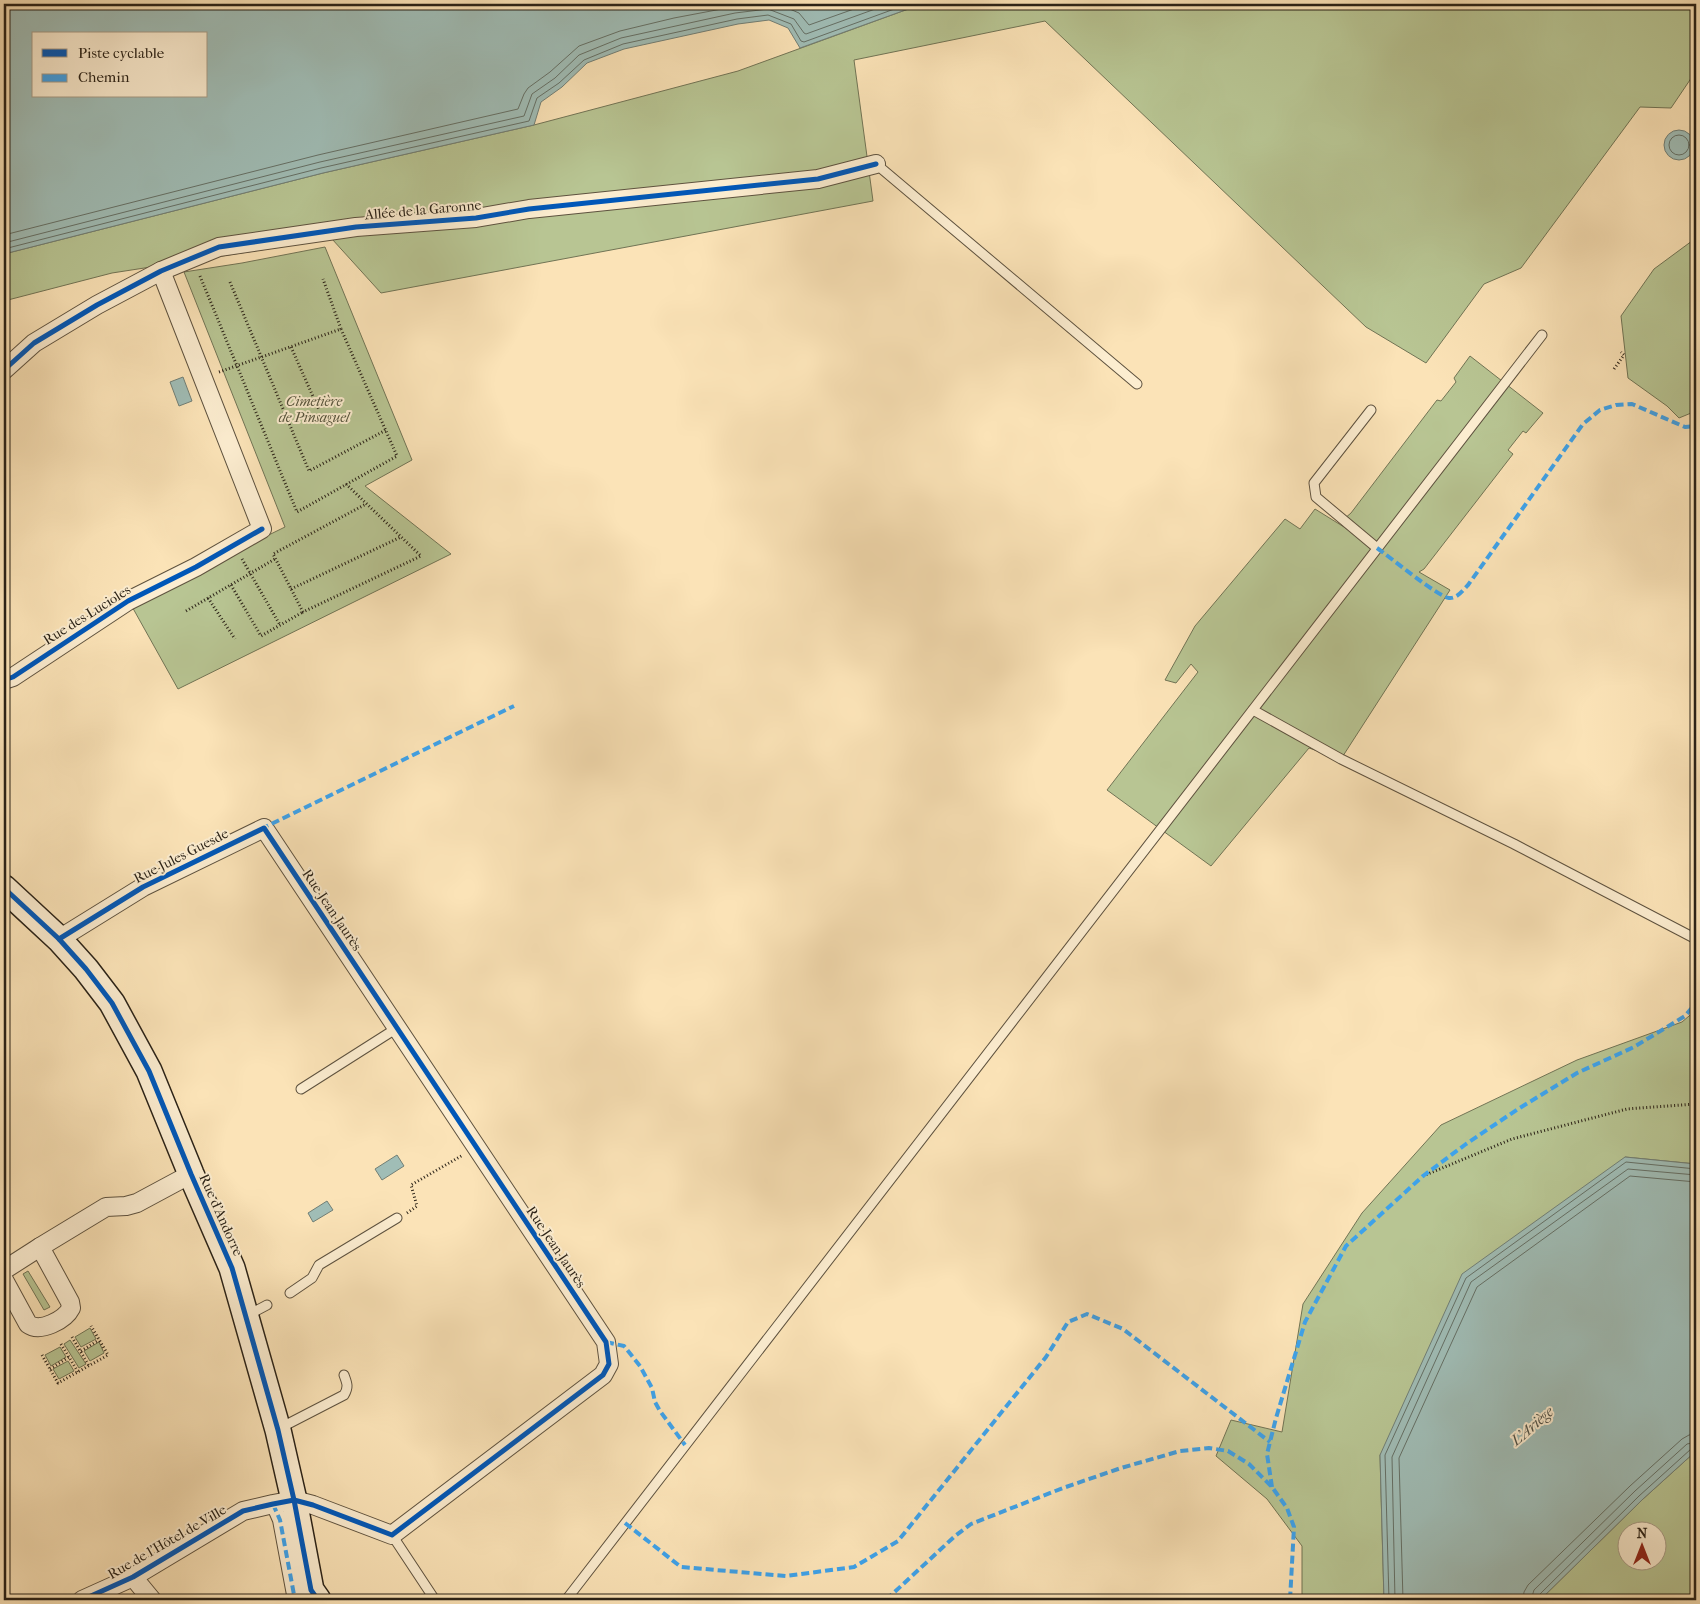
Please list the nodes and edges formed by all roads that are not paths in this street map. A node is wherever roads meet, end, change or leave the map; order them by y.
1 (876, 164) joint
2 (161, 271) junction
3 (1542, 335) dead end
4 (4, 370) edge
5 (1137, 384) dead end
6 (1371, 410) dead end
7 (1377, 548) junction
8 (4, 680) edge
9 (1253, 710) junction
10 (264, 828) joint
11 (4, 888) edge
12 (59, 939) junction
13 (1696, 939) edge
14 (397, 1028) junction
15 (301, 1088) dead end
16 (191, 1174) junction
17 (398, 1218) road end
18 (40, 1247) junction
19 (4, 1270) edge
20 (4, 1280) edge
21 (290, 1292) dead end
22 (344, 1375) dead end
23 (278, 1430) junction
24 (284, 1502) junction
25 (392, 1535) junction
26 (132, 1577) junction
27 (82, 1600) edge
28 (152, 1600) edge
29 (295, 1600) edge
30 (318, 1600) edge
31 (435, 1600) edge
32 (566, 1600) edge

1 - 2 street, Allée de la Garonne
1 - 5 lane
2 - 4 street, Allée de la Garonne
2 - 8 street, Rue des Lucioles
3 - 7 lane
6 - 7 lane
7 - 9 lane
9 - 13 lane
9 - 32 lane
10 - 12 street, Rue Jules Guesde
10 - 14 street, Rue Jean Jaurès
11 - 12 main road, Rue d'Andorre
12 - 16 main road, Rue d'Andorre
14 - 15 lane
14 - 25 street, Rue Jean Jaurès
16 - 18 street
16 - 23 main road, Rue d'Andorre
17 - 21 lane
18 - 19 street
18 - 20 street
22 - 23 lane
23 - 24 main road, Rue d'Andorre
24 - 25 street
24 - 26 street, Rue de l'Hôtel de Ville
24 - 29 street
24 - 30 main road, Rue d'Andorre
25 - 31 lane
26 - 27 street, Rue de l'Hôtel de Ville
26 - 28 street

